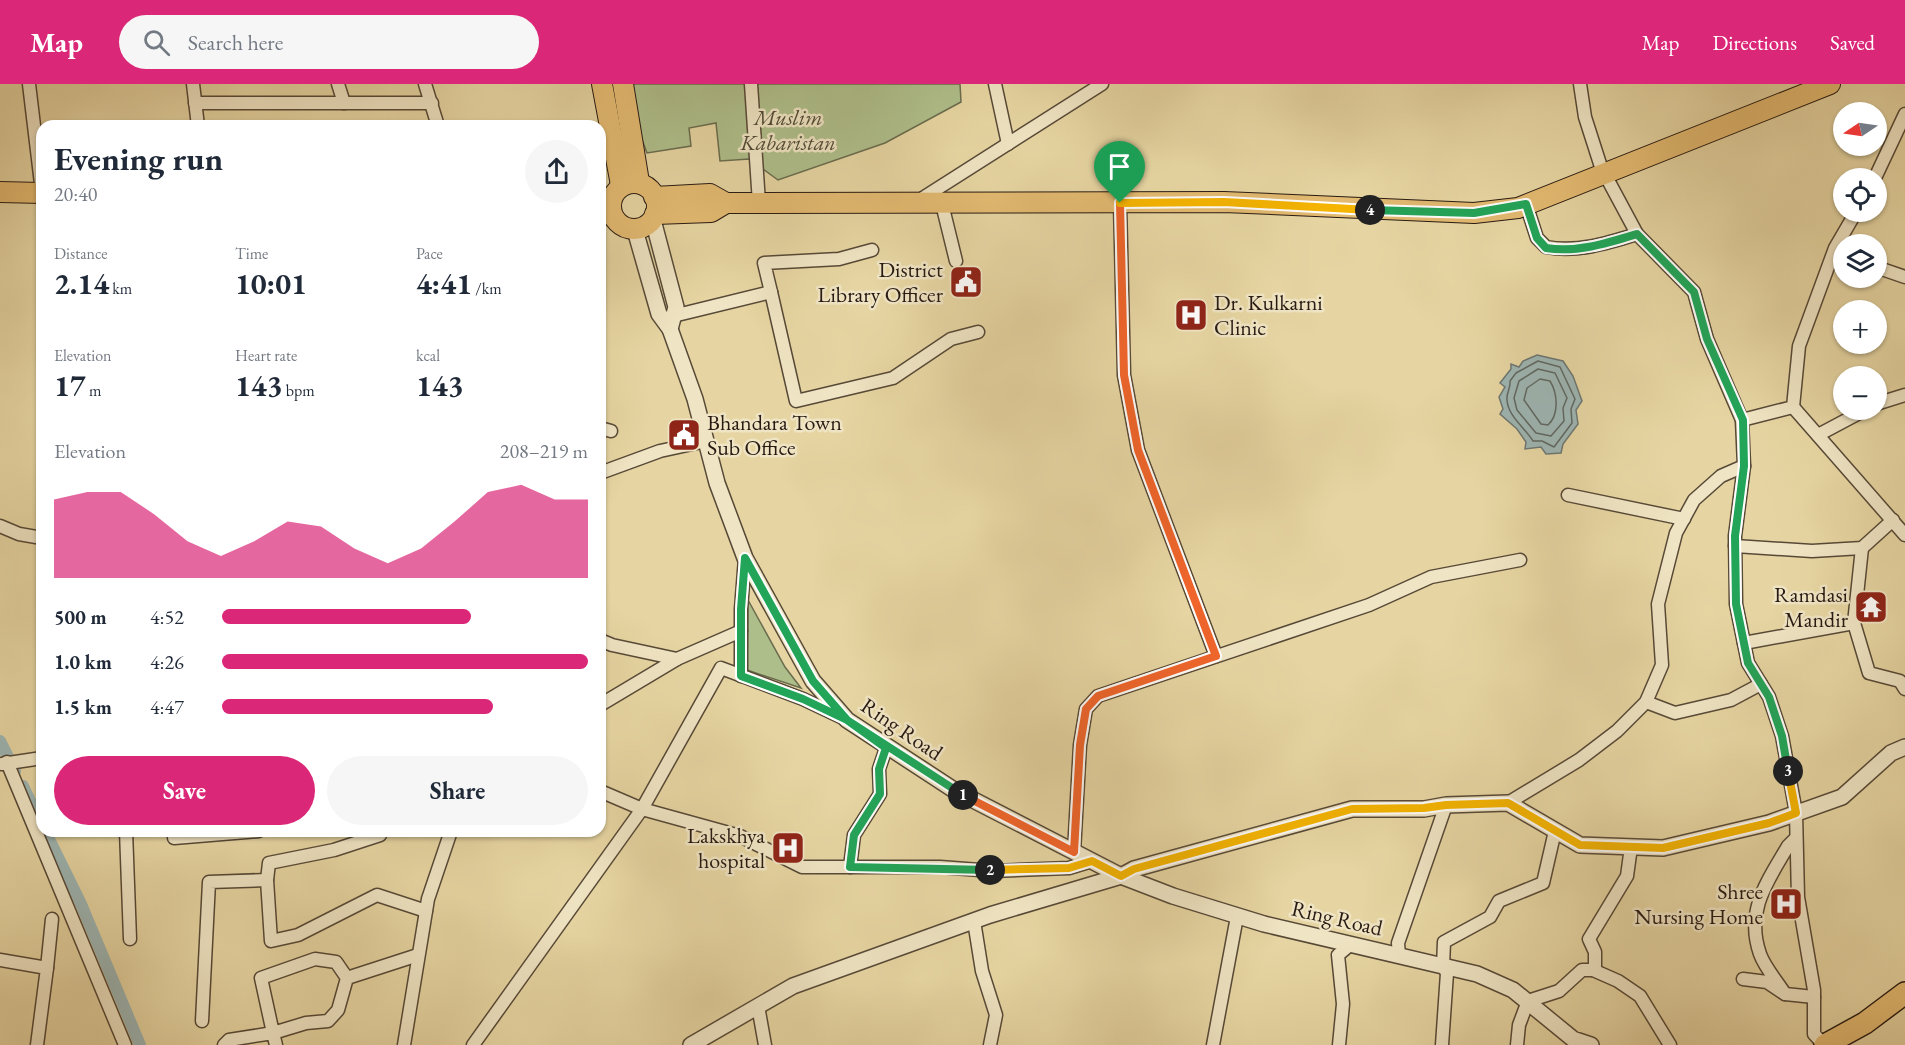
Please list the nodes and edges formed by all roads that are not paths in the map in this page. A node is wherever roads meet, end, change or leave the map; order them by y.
1 (29, 84) edge
2 (193, 84) edge
3 (338, 84) edge
4 (425, 84) edge
5 (602, 84) edge
6 (623, 84) edge
7 (751, 84) edge
8 (995, 84) edge
9 (1102, 84) edge
10 (1580, 84) edge
11 (1830, 84) edge
12 (195, 103) junction
13 (344, 103) junction
14 (432, 103) junction
15 (1905, 114) edge
16 (197, 120) edge
17 (436, 120) edge
18 (36, 143) edge
19 (1008, 144) junction
20 (1880, 168) edge
21 (1604, 174) junction
22 (619, 187) edge
23 (0, 192) edge
24 (36, 193) edge
25 (759, 203) junction
26 (1120, 203) junction
27 (912, 204) junction
28 (942, 204) junction
29 (1526, 204) junction
30 (654, 210) junction
31 (606, 214) edge
32 (636, 230) junction
33 (1637, 234) junction
34 (872, 250) dead end
35 (956, 261) dead end
36 (1833, 265) edge
37 (1887, 271) edge
38 (1905, 277) edge
39 (771, 292) junction
40 (672, 322) junction
41 (978, 332) dead end
42 (1905, 395) edge
43 (1887, 401) edge
44 (1793, 407) junction
45 (1743, 420) junction
46 (1847, 420) edge
47 (1818, 435) junction
48 (705, 441) junction
49 (1744, 466) junction
50 (606, 471) edge
51 (1568, 495) dead end
52 (1684, 519) junction
53 (1893, 520) junction
54 (0, 526) edge
55 (1905, 535) edge
56 (36, 537) edge
57 (1735, 546) junction
58 (1862, 548) junction
59 (745, 558) junction
60 (1520, 560) dead end
61 (1854, 623) junction
62 (741, 631) junction
63 (606, 642) edge
64 (1744, 643) junction
65 (1216, 656) junction
66 (678, 659) junction
67 (741, 676) junction
68 (1761, 684) junction
69 (1905, 689) edge
70 (606, 701) edge
71 (1646, 702) junction
72 (847, 720) junction
73 (1905, 747) edge
74 (886, 748) junction
75 (36, 759) edge
76 (3, 763) edge
77 (606, 794) edge
78 (1508, 803) junction
79 (1446, 805) junction
80 (642, 809) junction
81 (1796, 813) junction
82 (1555, 831) junction
83 (126, 837) edge
84 (186, 837) edge
85 (374, 837) edge
86 (449, 837) edge
87 (174, 838) dead end
88 (1796, 838) junction
89 (1631, 847) junction
90 (1074, 852) junction
91 (1092, 861) junction
92 (850, 867) junction
93 (1121, 876) junction
94 (267, 880) junction
95 (426, 911) junction
96 (1241, 917) junction
97 (52, 919) dead end
98 (974, 921) junction
99 (130, 939) dead end
100 (1350, 944) junction
101 (418, 955) junction
102 (1398, 955) junction
103 (0, 960) edge
104 (1443, 966) junction
105 (47, 968) junction
106 (1593, 970) junction
107 (347, 978) junction
108 (1743, 979) dead end
109 (1905, 993) edge
110 (1785, 994) junction
111 (1814, 997) junction
112 (1528, 1001) junction
113 (758, 1006) junction
114 (202, 1021) dead end
115 (275, 1039) edge
116 (698, 1043) edge
117 (37, 1045) edge
118 (125, 1045) edge
119 (224, 1045) edge
120 (404, 1045) edge
121 (473, 1045) edge
122 (765, 1045) edge
123 (990, 1045) edge
124 (1213, 1045) edge
125 (1339, 1045) edge
126 (1442, 1045) edge
127 (1517, 1045) edge
128 (1591, 1045) edge
129 (1670, 1045) edge
130 (1825, 1045) edge

1 - 18 street
2 - 12 street
3 - 13 street
4 - 14 street
5 - 22 main road
6 - 22 main road
7 - 25 street
8 - 19 street
9 - 19 street
10 - 21 street
11 - 21 main road
12 - 13 street
12 - 16 street
13 - 14 street
14 - 17 street
15 - 20 street
19 - 27 street
21 - 29 main road
21 - 33 street
22 - 30 main road
22 - 31 main road
23 - 24 main road
25 - 27 main road
25 - 30 main road
26 - 28 main road
26 - 29 main road
26 - 65 street
27 - 28 main road
28 - 35 street
29 - 33 street
30 - 32 main road
30 - 40 street, Ring Road
31 - 32 main road
32 - 40 street, Ring Road
33 - 45 street
34 - 39 street
36 - 44 street
37 - 38 street
39 - 40 street
39 - 41 street
40 - 48 street, Ring Road
42 - 43 street
44 - 45 street
44 - 47 street
45 - 49 street
46 - 47 street
47 - 53 street
48 - 50 street
48 - 59 street, Ring Road
49 - 52 street
49 - 57 street
51 - 52 street
52 - 71 street
53 - 55 street
53 - 58 street
54 - 56 street
57 - 58 street
57 - 64 street
58 - 61 street
59 - 62 street
59 - 72 street, Ring Road
60 - 65 street
61 - 64 street
61 - 69 street
62 - 66 street
62 - 67 street
63 - 66 street
64 - 68 street
65 - 90 street
66 - 70 street
67 - 72 street
67 - 80 street
68 - 71 street
68 - 81 street
71 - 78 street
72 - 74 street, Ring Road
73 - 81 street
74 - 90 street, Ring Road
74 - 92 street
75 - 76 street
76 - 118 street
77 - 80 street
78 - 79 street
78 - 82 street
79 - 93 street
79 - 102 street
80 - 92 street
80 - 121 street
81 - 88 street
81 - 89 street
82 - 89 street
82 - 104 street
83 - 99 street
84 - 87 street
85 - 94 street
86 - 95 street
88 - 110 street
88 - 111 street
89 - 106 street
90 - 91 street, Ring Road
91 - 92 street
91 - 93 street, Ring Road
93 - 96 street, Ring Road
93 - 98 street
94 - 95 street
94 - 114 street
95 - 101 street
96 - 100 street, Ring Road
96 - 124 street
97 - 105 street
98 - 113 street
98 - 123 street
100 - 102 street, Ring Road
100 - 125 street
101 - 107 street
101 - 120 street
102 - 104 street, Ring Road
103 - 105 street
104 - 112 street, Ring Road
104 - 126 street
105 - 117 street
106 - 112 street
106 - 129 street
107 - 115 street
107 - 115 street
108 - 110 street
109 - 130 highway
110 - 111 street
111 - 130 street
112 - 127 street
112 - 128 street, Ring Road
113 - 116 street
113 - 122 street
115 - 119 street

